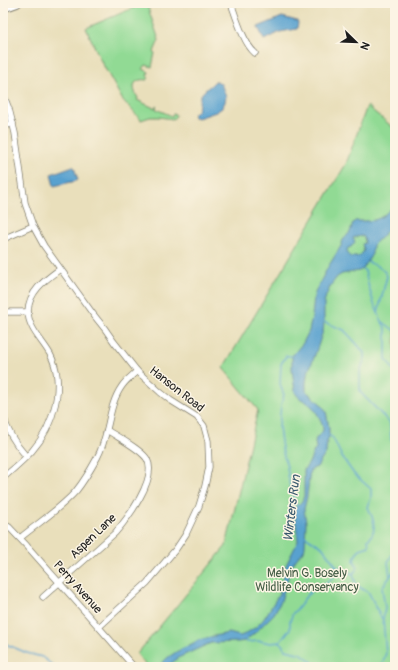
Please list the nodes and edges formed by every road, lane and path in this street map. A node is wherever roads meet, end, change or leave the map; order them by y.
1 (16, 3) edge
2 (230, 3) edge
3 (3, 8) edge
4 (255, 53) dead end
5 (3, 94) edge
6 (13, 124) junction
7 (3, 127) edge
8 (33, 226) junction
9 (3, 239) edge
10 (60, 269) junction
11 (3, 312) edge
12 (28, 312) junction
13 (137, 371) junction
14 (3, 415) edge
15 (107, 430) junction
16 (26, 456) junction
17 (3, 478) edge
18 (3, 524) edge
19 (20, 538) junction
20 (59, 583) junction
21 (42, 597) dead end
22 (98, 627) junction
23 (134, 667) edge

1 - 3 main road
2 - 4 street
5 - 6 street, Hanson Road
6 - 7 street
6 - 8 street, Hanson Road
8 - 9 street
8 - 10 street, Hanson Road
10 - 12 street
10 - 13 street, Hanson Road
11 - 12 street
12 - 16 street
13 - 15 street
13 - 22 street, Hanson Road
14 - 16 street
15 - 19 street
15 - 20 street, Aspen Lane
16 - 17 street
18 - 19 street, Perry Avenue
19 - 20 street, Perry Avenue
20 - 21 street, Aspen Lane
20 - 22 street, Perry Avenue
22 - 23 street, Perry Avenue

